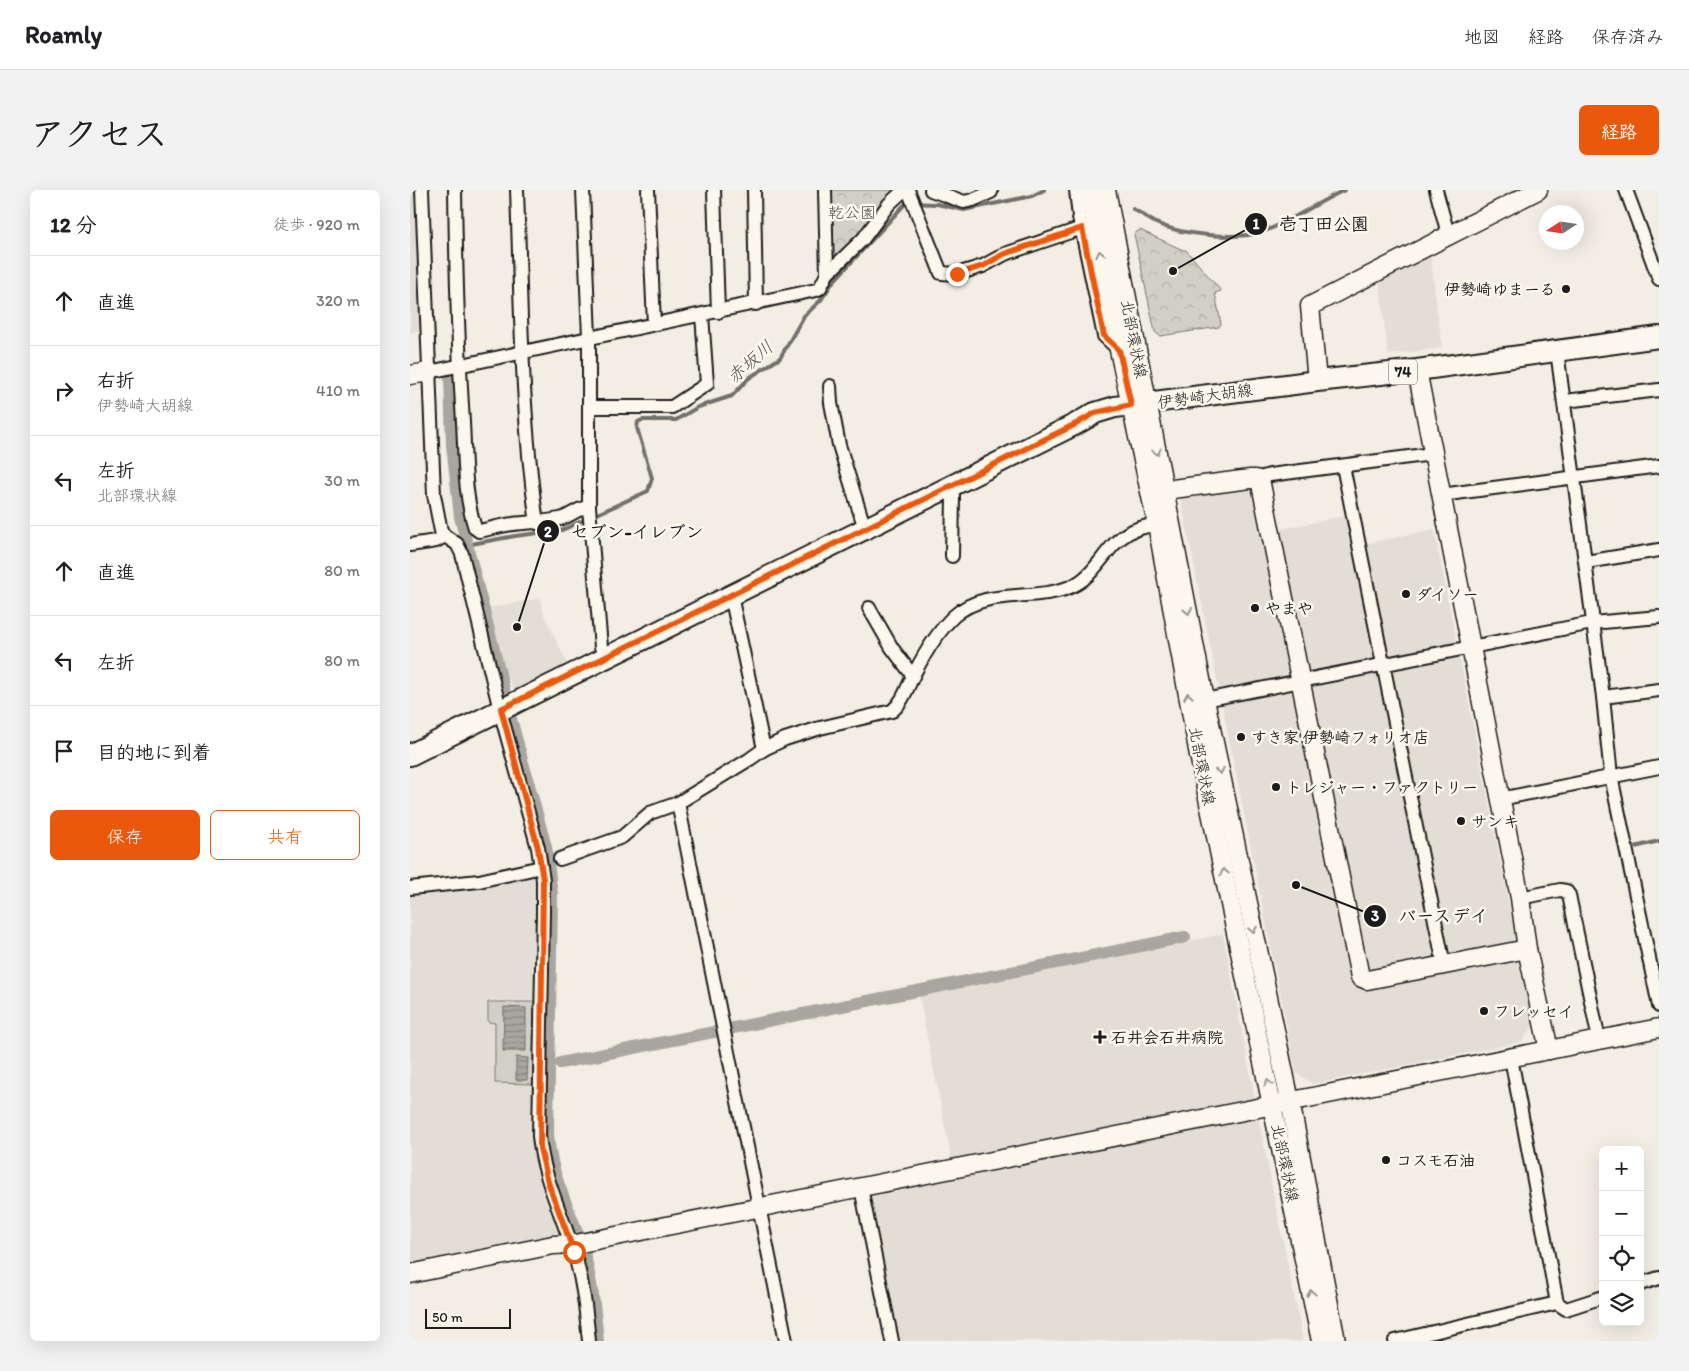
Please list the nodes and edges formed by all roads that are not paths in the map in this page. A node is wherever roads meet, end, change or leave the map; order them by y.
1 (422, 190) edge
2 (455, 190) edge
3 (517, 190) edge
4 (583, 190) edge
5 (648, 190) edge
6 (714, 190) edge
7 (754, 190) edge
8 (825, 190) edge
9 (904, 190) edge
10 (908, 190) edge
11 (931, 190) edge
12 (991, 190) edge
13 (1076, 190) edge
14 (1089, 190) edge
15 (1106, 190) edge
16 (1436, 190) edge
17 (1538, 190) edge
18 (1626, 190) edge
19 (1082, 228) junction
20 (1448, 234) junction
21 (827, 274) junction
22 (1659, 279) edge
23 (756, 304) junction
24 (718, 312) junction
25 (702, 315) junction
26 (654, 324) junction
27 (589, 337) junction
28 (1659, 337) edge
29 (1119, 350) junction
30 (1558, 351) junction
31 (523, 352) junction
32 (460, 366) junction
33 (1417, 370) junction
34 (429, 372) junction
35 (410, 375) edge
36 (1318, 381) junction
37 (830, 386) dead end
38 (1659, 390) edge
39 (1565, 401) junction
40 (1139, 404) junction
41 (589, 407) junction
42 (1432, 454) junction
43 (1343, 466) junction
44 (1659, 468) edge
45 (1575, 476) junction
46 (1258, 480) junction
47 (952, 485) junction
48 (1165, 490) junction
49 (1441, 494) junction
50 (589, 507) junction
51 (537, 523) junction
52 (1157, 524) junction
53 (865, 529) junction
54 (445, 536) junction
55 (410, 545) edge
56 (1659, 550) edge
57 (952, 556) dead end
58 (1586, 562) junction
59 (729, 597) junction
60 (869, 608) dead end
61 (1659, 617) edge
62 (1592, 623) junction
63 (1470, 648) junction
64 (604, 658) junction
65 (1383, 665) junction
66 (913, 676) junction
67 (1300, 682) junction
68 (1659, 690) edge
69 (1603, 697) junction
70 (1205, 700) junction
71 (501, 709) junction
72 (764, 749) junction
73 (410, 755) edge
74 (1659, 767) edge
75 (1611, 776) junction
76 (1500, 799) junction
77 (678, 803) junction
78 (560, 859) dead end
79 (541, 867) junction
80 (410, 888) edge
81 (1520, 898) junction
82 (1528, 948) junction
83 (1654, 961) edge
84 (1444, 965) junction
85 (1659, 1006) edge
86 (1659, 1028) edge
87 (1599, 1040) junction
88 (1549, 1050) junction
89 (1512, 1058) junction
90 (1281, 1103) junction
91 (861, 1188) junction
92 (759, 1208) junction
93 (578, 1243) junction
94 (410, 1274) edge
95 (1659, 1278) edge
96 (1644, 1283) edge
97 (1599, 1298) edge
98 (1557, 1303) junction
99 (589, 1341) edge
100 (786, 1341) edge
101 (892, 1341) edge
102 (1320, 1341) edge
103 (1336, 1341) edge
104 (1396, 1341) edge

1 - 34 street
2 - 32 street
3 - 31 street
4 - 27 street
5 - 26 street
6 - 24 street
7 - 23 street
8 - 21 street
9 - 21 street
10 - 19 street
11 - 12 street
13 - 19 street
29 -> 14 street, 北部環状線
15 - 40 street, 北部環状線
16 - 20 street
17 - 20 street
18 - 22 street
19 - 29 street
20 - 36 street
21 - 23 street
23 - 24 street
24 - 25 street
25 - 26 street
25 - 41 street
26 - 27 street
27 - 31 street
27 - 41 street
28 - 30 main road, 伊勢崎大胡線 / 74
29 - 40 street, 北部環状線
30 - 33 main road, 伊勢崎大胡線 / 74
30 - 39 street
31 - 32 street
31 - 51 street
32 - 34 street
32 - 51 street
33 - 36 main road, 伊勢崎大胡線 / 74
33 - 42 street
34 - 35 street
34 - 54 street
36 - 40 main road, 伊勢崎大胡線 / 74
37 - 53 street
38 - 39 street
39 - 45 street
40 - 47 main road, 伊勢崎大胡線 / 74
40 -> 48 street, 北部環状線
40 - 52 street, 北部環状線
41 - 50 street
42 - 43 street
42 - 49 street
43 - 46 street
43 - 65 street
44 - 45 street
45 - 49 street
45 - 58 street
46 - 48 street
46 - 67 street
47 - 53 main road, 伊勢崎大胡線 / 74
47 - 57 street
48 -> 70 street, 北部環状線
49 - 63 street
50 - 51 street
50 - 64 street
52 - 66 street
90 -> 52 street, 北部環状線
53 - 59 main road, 伊勢崎大胡線 / 74
54 - 55 street
54 - 71 street
56 - 58 street
58 - 62 street
59 - 64 main road, 伊勢崎大胡線 / 74
59 - 72 street
60 - 66 street
61 - 62 street
62 - 63 street
62 - 69 street
63 - 65 street
63 - 76 street
64 - 71 main road, 伊勢崎大胡線 / 74
65 - 67 street
65 - 84 street
66 - 72 street
67 - 70 street
67 - 84 street
68 - 69 street
69 - 75 street
70 -> 90 street, 北部環状線
71 - 73 main road, 伊勢崎大胡線 / 74
71 - 79 street
72 - 77 street
74 - 75 street
75 - 76 street
75 - 83 street
76 - 81 street
77 - 78 street
77 - 92 street
79 - 80 street
79 - 93 street
81 - 82 street
81 - 87 street
82 - 84 street
82 - 88 street
83 - 85 street
86 - 87 street
87 - 88 street
88 - 89 street
89 - 90 street
89 - 98 street
90 - 91 street
102 -> 90 street, 北部環状線
90 - 103 street, 北部環状線
91 - 92 street
91 - 101 street
92 - 93 street
92 - 100 street
93 - 94 street
93 - 99 street
95 - 96 street
97 - 98 street
98 - 104 street

